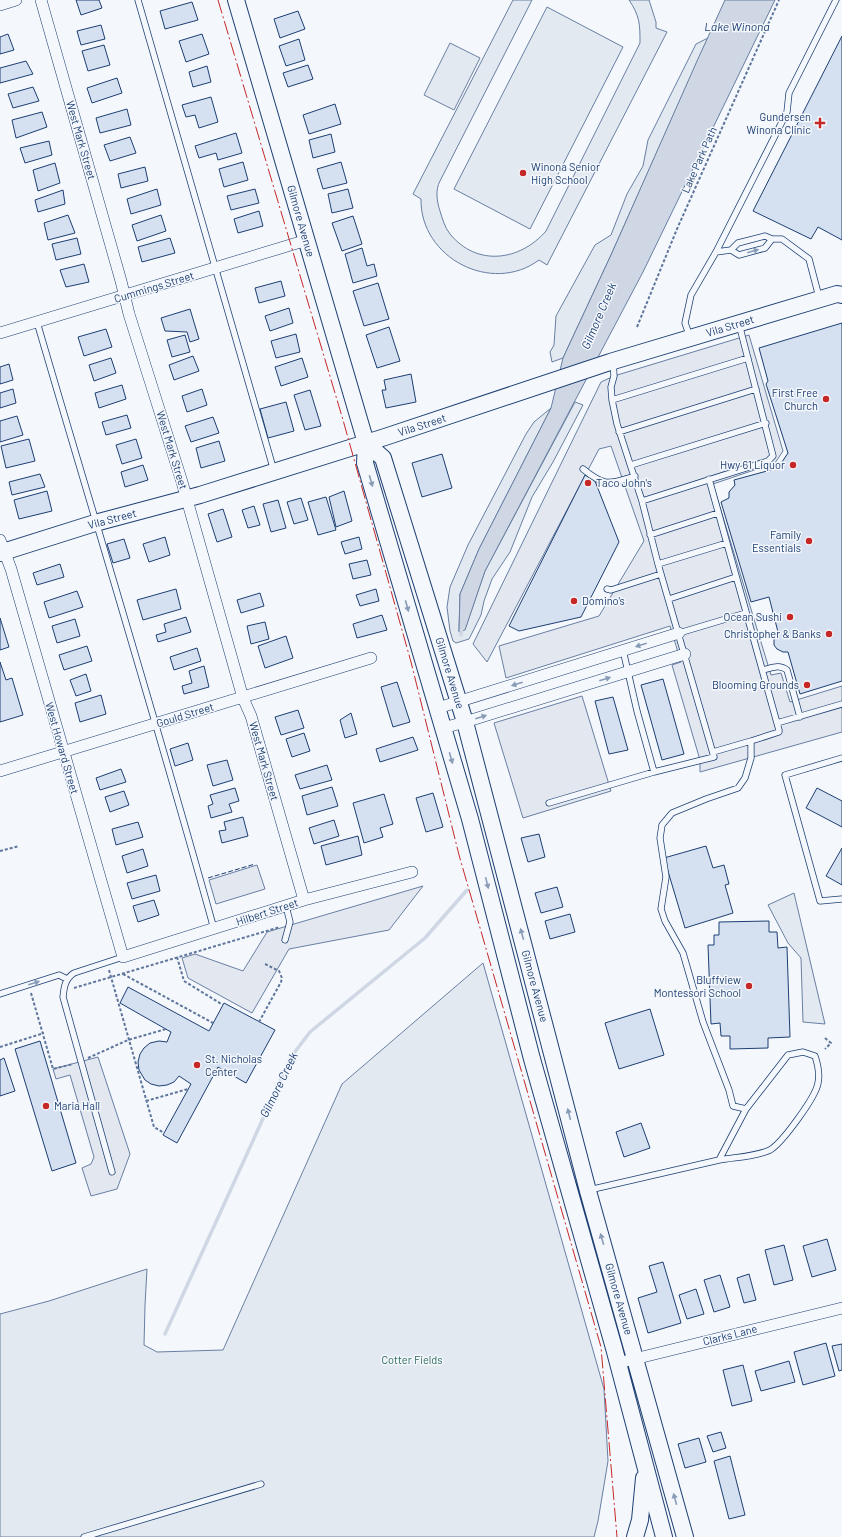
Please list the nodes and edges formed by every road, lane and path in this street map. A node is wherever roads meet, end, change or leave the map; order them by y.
1 (16, 0) edge
2 (41, 0) edge
3 (138, 0) edge
4 (236, 0) edge
5 (779, 0) edge
6 (836, 0) edge
7 (0, 5) edge
8 (772, 239) junction
9 (307, 240) junction
10 (731, 250) junction
11 (716, 252) junction
12 (216, 268) junction
13 (842, 295) edge
14 (124, 296) junction
15 (819, 300) junction
16 (37, 322) junction
17 (739, 323) junction
18 (637, 327) dead end
19 (0, 333) edge
20 (690, 339) junction
21 (748, 358) junction
22 (611, 361) junction
23 (756, 389) junction
24 (612, 400) junction
25 (766, 423) junction
26 (619, 432) junction
27 (366, 443) junction
28 (631, 465) junction
29 (583, 469) dead end
30 (274, 472) junction
31 (634, 476) junction
32 (709, 479) junction
33 (187, 499) junction
34 (642, 501) junction
35 (718, 513) junction
36 (95, 523) junction
37 (650, 535) junction
38 (727, 543) junction
39 (1, 548) edge
40 (658, 564) junction
41 (661, 574) junction
42 (736, 577) junction
43 (607, 589) dead end
44 (669, 599) junction
45 (746, 613) junction
46 (679, 633) junction
47 (623, 650) junction
48 (685, 654) junction
49 (371, 658) dead end
50 (763, 670) junction
51 (628, 672) junction
52 (243, 698) junction
53 (459, 702) junction
54 (842, 704) edge
55 (438, 708) junction
56 (800, 717) junction
57 (465, 722) junction
58 (778, 723) junction
59 (156, 724) junction
60 (443, 728) junction
61 (750, 741) junction
62 (63, 752) junction
63 (713, 752) junction
64 (842, 758) edge
65 (0, 771) edge
66 (654, 772) junction
67 (549, 803) dead end
68 (19, 846) dead end
69 (0, 851) edge
70 (412, 872) dead end
71 (842, 898) edge
72 (304, 900) junction
73 (286, 906) junction
74 (289, 924) junction
75 (214, 929) junction
76 (285, 940) dead end
77 (123, 957) junction
78 (177, 957) junction
79 (107, 963) junction
80 (265, 964) dead end
81 (123, 974) junction
82 (111, 978) junction
83 (67, 979) junction
84 (31, 992) dead end
85 (0, 994) edge
86 (223, 1006) dead end
87 (259, 1022) dead end
88 (213, 1023) dead end
89 (166, 1029) dead end
90 (44, 1033) junction
91 (824, 1038) dead end
92 (128, 1040) junction
93 (0, 1047) edge
94 (825, 1049) dead end
95 (82, 1061) junction
96 (188, 1089) dead end
97 (146, 1101) junction
98 (746, 1109) junction
99 (164, 1133) dead end
100 (719, 1160) junction
101 (112, 1172) dead end
102 (588, 1191) junction
103 (842, 1308) edge
104 (636, 1358) junction
105 (618, 1363) junction
106 (645, 1464) junction
107 (261, 1484) dead end
108 (84, 1537) edge
109 (635, 1537) edge
110 (664, 1537) edge
111 (685, 1537) edge

1 - 7 street
2 - 14 street, West Mark Street
3 - 12 lane
4 - 9 street, Gilmore Avenue
5 - 18 path, Lake Park Path
6 - 11 lane
8 - 10 lane
10 -> 8 lane
8 - 15 lane
9 - 12 street, Cummings Street
9 - 27 street, Gilmore Avenue
10 - 11 lane
11 - 20 lane
12 - 14 street, Cummings Street
12 - 30 lane
13 - 15 street, Vila Street
14 - 16 street, Cummings Street
14 - 33 street, West Mark Street
15 - 17 street, Vila Street
16 - 19 street, Cummings Street
16 - 36 lane
17 - 20 street, Vila Street
17 - 21 lane
20 - 22 street, Vila Street
21 - 23 lane
21 - 24 lane
22 - 24 lane
22 - 27 street, Vila Street
23 - 25 lane
23 - 26 lane
24 - 26 lane
25 - 28 lane
25 - 32 lane
26 - 28 lane
27 - 30 street, Vila Street
27 - 53 street, Gilmore Avenue
27 -> 55 street, Gilmore Avenue
28 - 31 lane
29 - 31 lane
30 - 33 street, Vila Street
31 - 34 lane
32 - 34 lane
32 - 35 lane
33 - 36 street, Vila Street
33 - 52 street, West Mark Street
34 - 37 lane
35 - 37 lane
35 - 38 lane
36 - 39 street, Vila Street
36 - 59 lane
37 - 40 lane
38 - 40 lane
38 - 42 lane
39 - 62 street, West Howard Street
40 - 41 lane
41 - 43 lane
41 - 44 lane
42 - 44 lane
42 - 45 lane
44 - 46 lane
45 - 46 lane
45 - 50 lane
46 -> 47 street
46 - 48 lane
47 - 51 lane
47 -> 53 street
48 - 51 street
48 - 63 lane
49 - 52 street, Gould Street
50 - 56 lane
50 - 58 lane
57 -> 51 street
51 - 66 lane
52 - 59 street, Gould Street
52 - 72 street, West Mark Street
53 - 55 street
53 - 57 street, Gilmore Avenue
54 - 56 lane
55 - 60 street, Gilmore Avenue
56 - 58 lane
57 - 60 street
102 -> 57 street, Gilmore Avenue
58 - 61 lane
59 - 62 street, Gould Street
59 - 75 lane
60 -> 105 street, Gilmore Avenue
61 - 63 lane
61 - 98 lane
62 - 65 street, Gould Street
62 - 77 street, West Howard Street
63 - 66 lane
64 - 71 lane
66 - 67 lane
68 - 69 path
70 - 72 street, Hilbert Street
72 - 73 street, Hilbert Street
73 - 74 lane
73 - 75 street, Hilbert Street
74 - 76 lane
74 - 78 path
75 - 77 street, Hilbert Street
77 - 79 lane
78 - 81 path
78 - 86 path
79 - 82 path
79 - 83 lane
80 - 87 path
81 - 82 path
81 - 88 path
82 - 92 path
85 -> 83 lane
83 - 95 lane
84 - 90 path
89 - 92 path
90 - 93 path
90 - 95 path
91 - 94 path
92 - 95 path
92 - 97 path
95 - 101 lane
96 - 97 path
97 - 99 path
98 - 100 lane
98 - 100 lane
100 - 102 lane
104 -> 102 street, Gilmore Avenue
103 - 104 street, Clarks Lane
104 - 105 street, Clarks Lane
111 -> 104 street, Gilmore Avenue
105 - 106 street, Gilmore Avenue
106 - 109 street
106 - 110 street, Gilmore Avenue
107 - 108 lane

